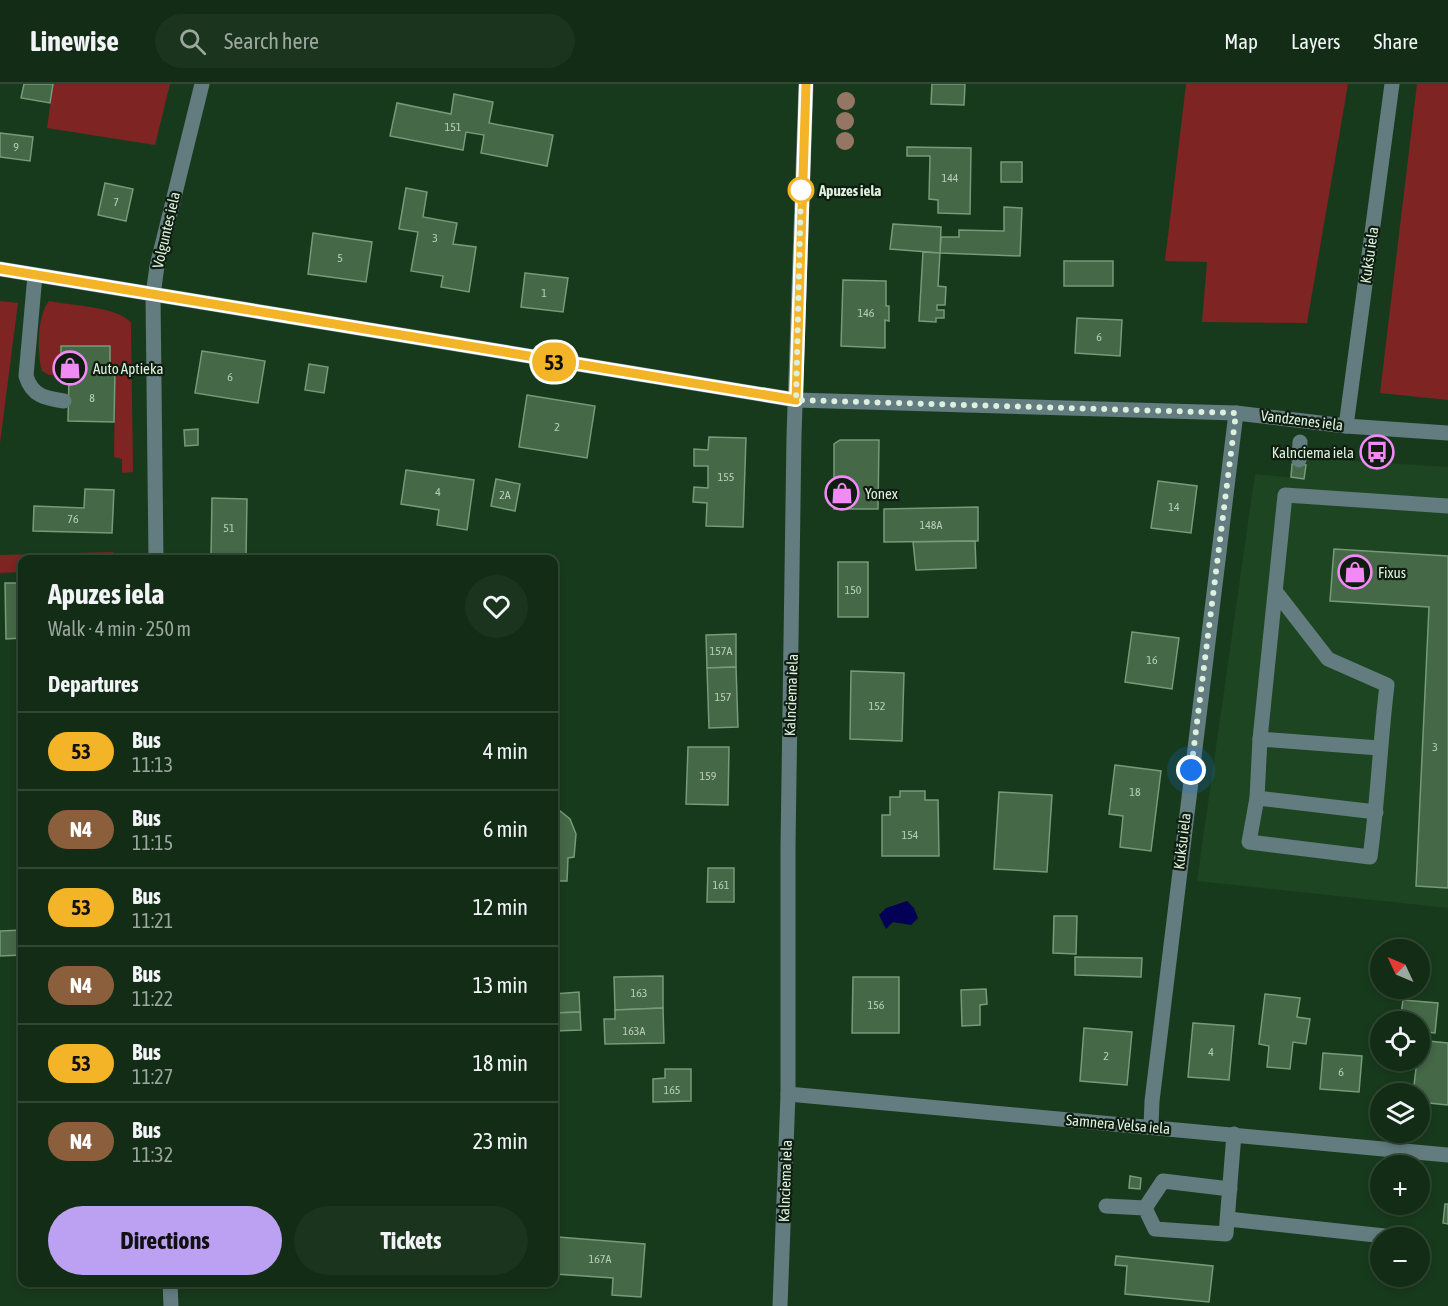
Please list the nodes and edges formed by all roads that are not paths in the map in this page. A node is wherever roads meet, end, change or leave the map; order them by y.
1 (202, 84) edge
2 (806, 84) edge
3 (1392, 84) edge
4 (0, 269) edge
5 (35, 275) junction
6 (153, 295) junction
7 (796, 400) junction
8 (64, 401) dead end
9 (1236, 413) junction
10 (1346, 426) junction
11 (1448, 433) edge
12 (1300, 442) dead end
13 (1299, 460) dead end
14 (1448, 506) edge
15 (156, 555) edge
16 (1276, 592) junction
17 (1260, 739) junction
18 (1379, 748) junction
19 (1257, 798) junction
20 (1376, 812) junction
21 (788, 1094) junction
22 (1151, 1126) junction
23 (1234, 1134) junction
24 (1448, 1155) edge
25 (1230, 1189) junction
26 (1106, 1206) dead end
27 (1145, 1208) junction
28 (1228, 1219) junction
29 (1370, 1234) edge
30 (170, 1287) edge
31 (171, 1306) edge
32 (780, 1306) edge

1 - 6 street, Volguntes iela
2 - 7 street, Kalnciema iela
3 - 10 street, Kukšu iela
4 - 5 street
5 - 6 street
5 - 8 street
6 - 7 street
6 - 15 street, Volguntes iela
7 - 9 street, Vandzenes iela
7 - 21 street, Kalnciema iela
9 - 10 street, Vandzenes iela
9 - 22 street, Kukšu iela
10 - 11 street, Vandzenes iela
12 - 13 street
14 - 16 street
16 - 17 street
16 - 18 street
17 - 18 street
17 - 19 street
18 - 20 street
19 - 20 street
19 - 20 street
21 - 22 street, Samnera Velsa iela
21 - 32 street, Kalnciema iela
22 - 23 street, Samnera Velsa iela
23 - 24 street, Samnera Velsa iela
23 - 25 street
25 - 27 street
25 - 28 street
26 - 27 street
27 - 28 street
28 - 29 street
30 - 31 street

